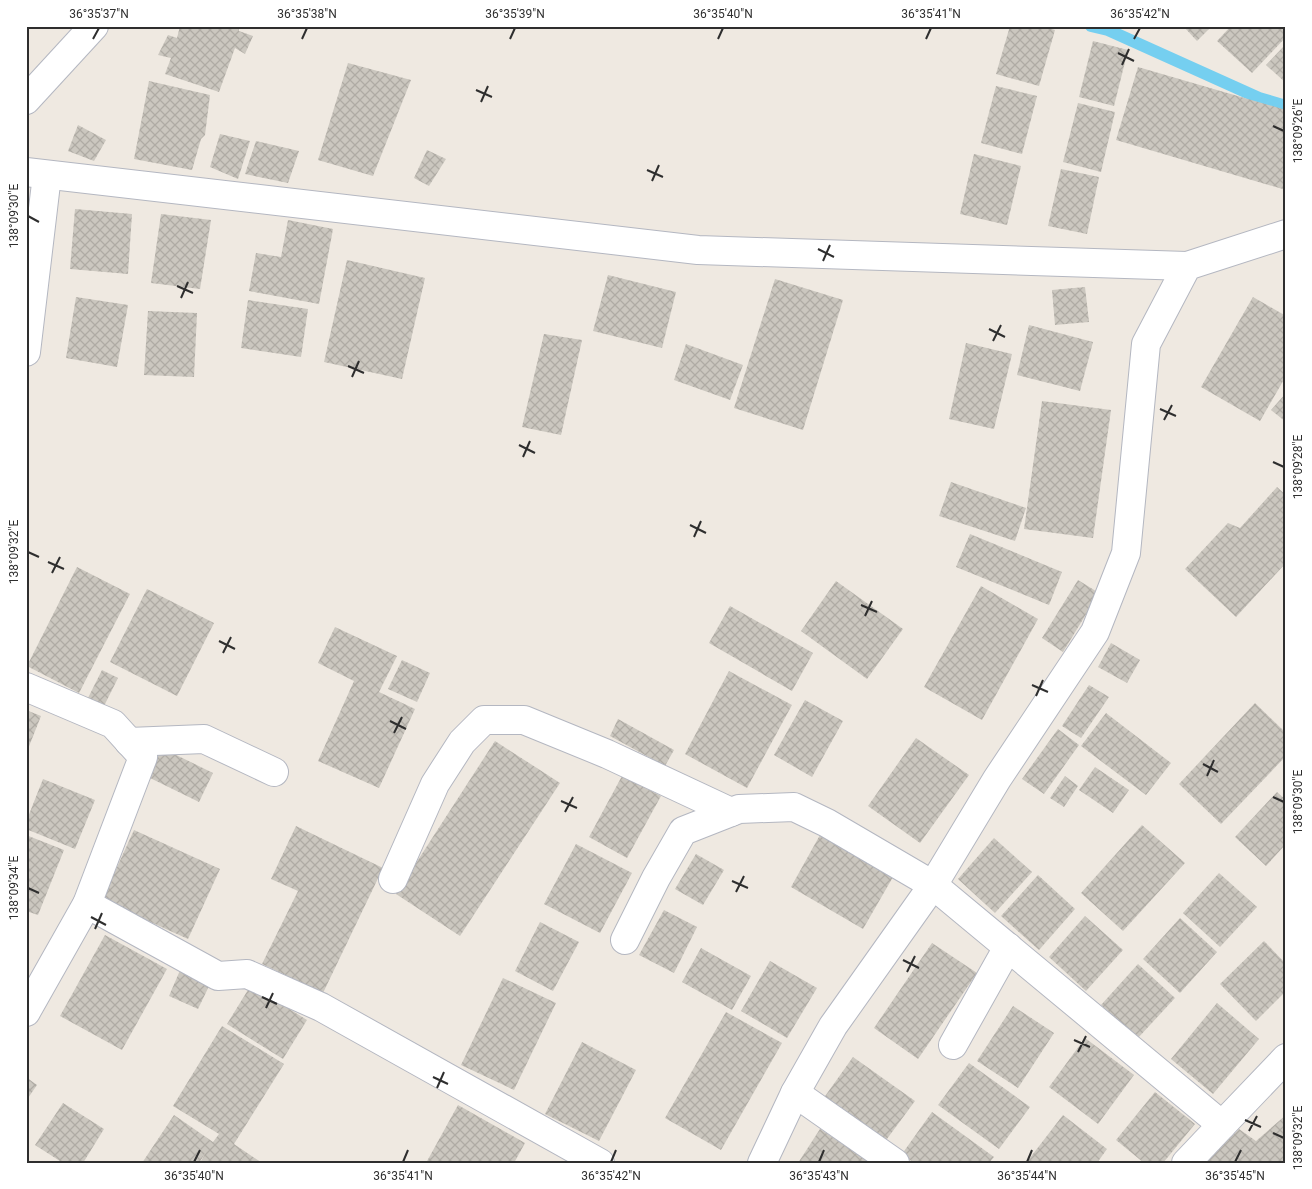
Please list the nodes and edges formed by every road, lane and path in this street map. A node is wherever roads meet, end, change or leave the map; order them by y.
1 (94, 26) edge
2 (26, 100) edge
3 (37, 173) edge
4 (1286, 234) edge
5 (1187, 266) junction
6 (26, 352) edge
7 (26, 687) edge
8 (129, 742) junction
9 (274, 772) dead end
10 (731, 812) junction
11 (393, 879) dead end
12 (933, 885) junction
13 (87, 904) junction
14 (626, 940) dead end
15 (1008, 947) junction
16 (26, 1012) edge
17 (953, 1046) dead end
18 (1286, 1058) edge
19 (796, 1093) junction
20 (1222, 1125) junction
21 (600, 1163) edge
22 (762, 1163) edge
23 (895, 1163) edge
24 (1186, 1163) edge

1 - 2 street
3 - 5 street
3 - 6 street
4 - 5 street
5 - 12 street
7 - 8 street
8 - 9 street
8 - 13 street
10 - 11 street
10 - 12 street
10 - 14 street
12 - 15 street
12 - 19 street
13 - 16 street
13 - 21 street
15 - 17 street
15 - 20 street
18 - 20 street
19 - 22 street
19 - 23 street
20 - 24 street

